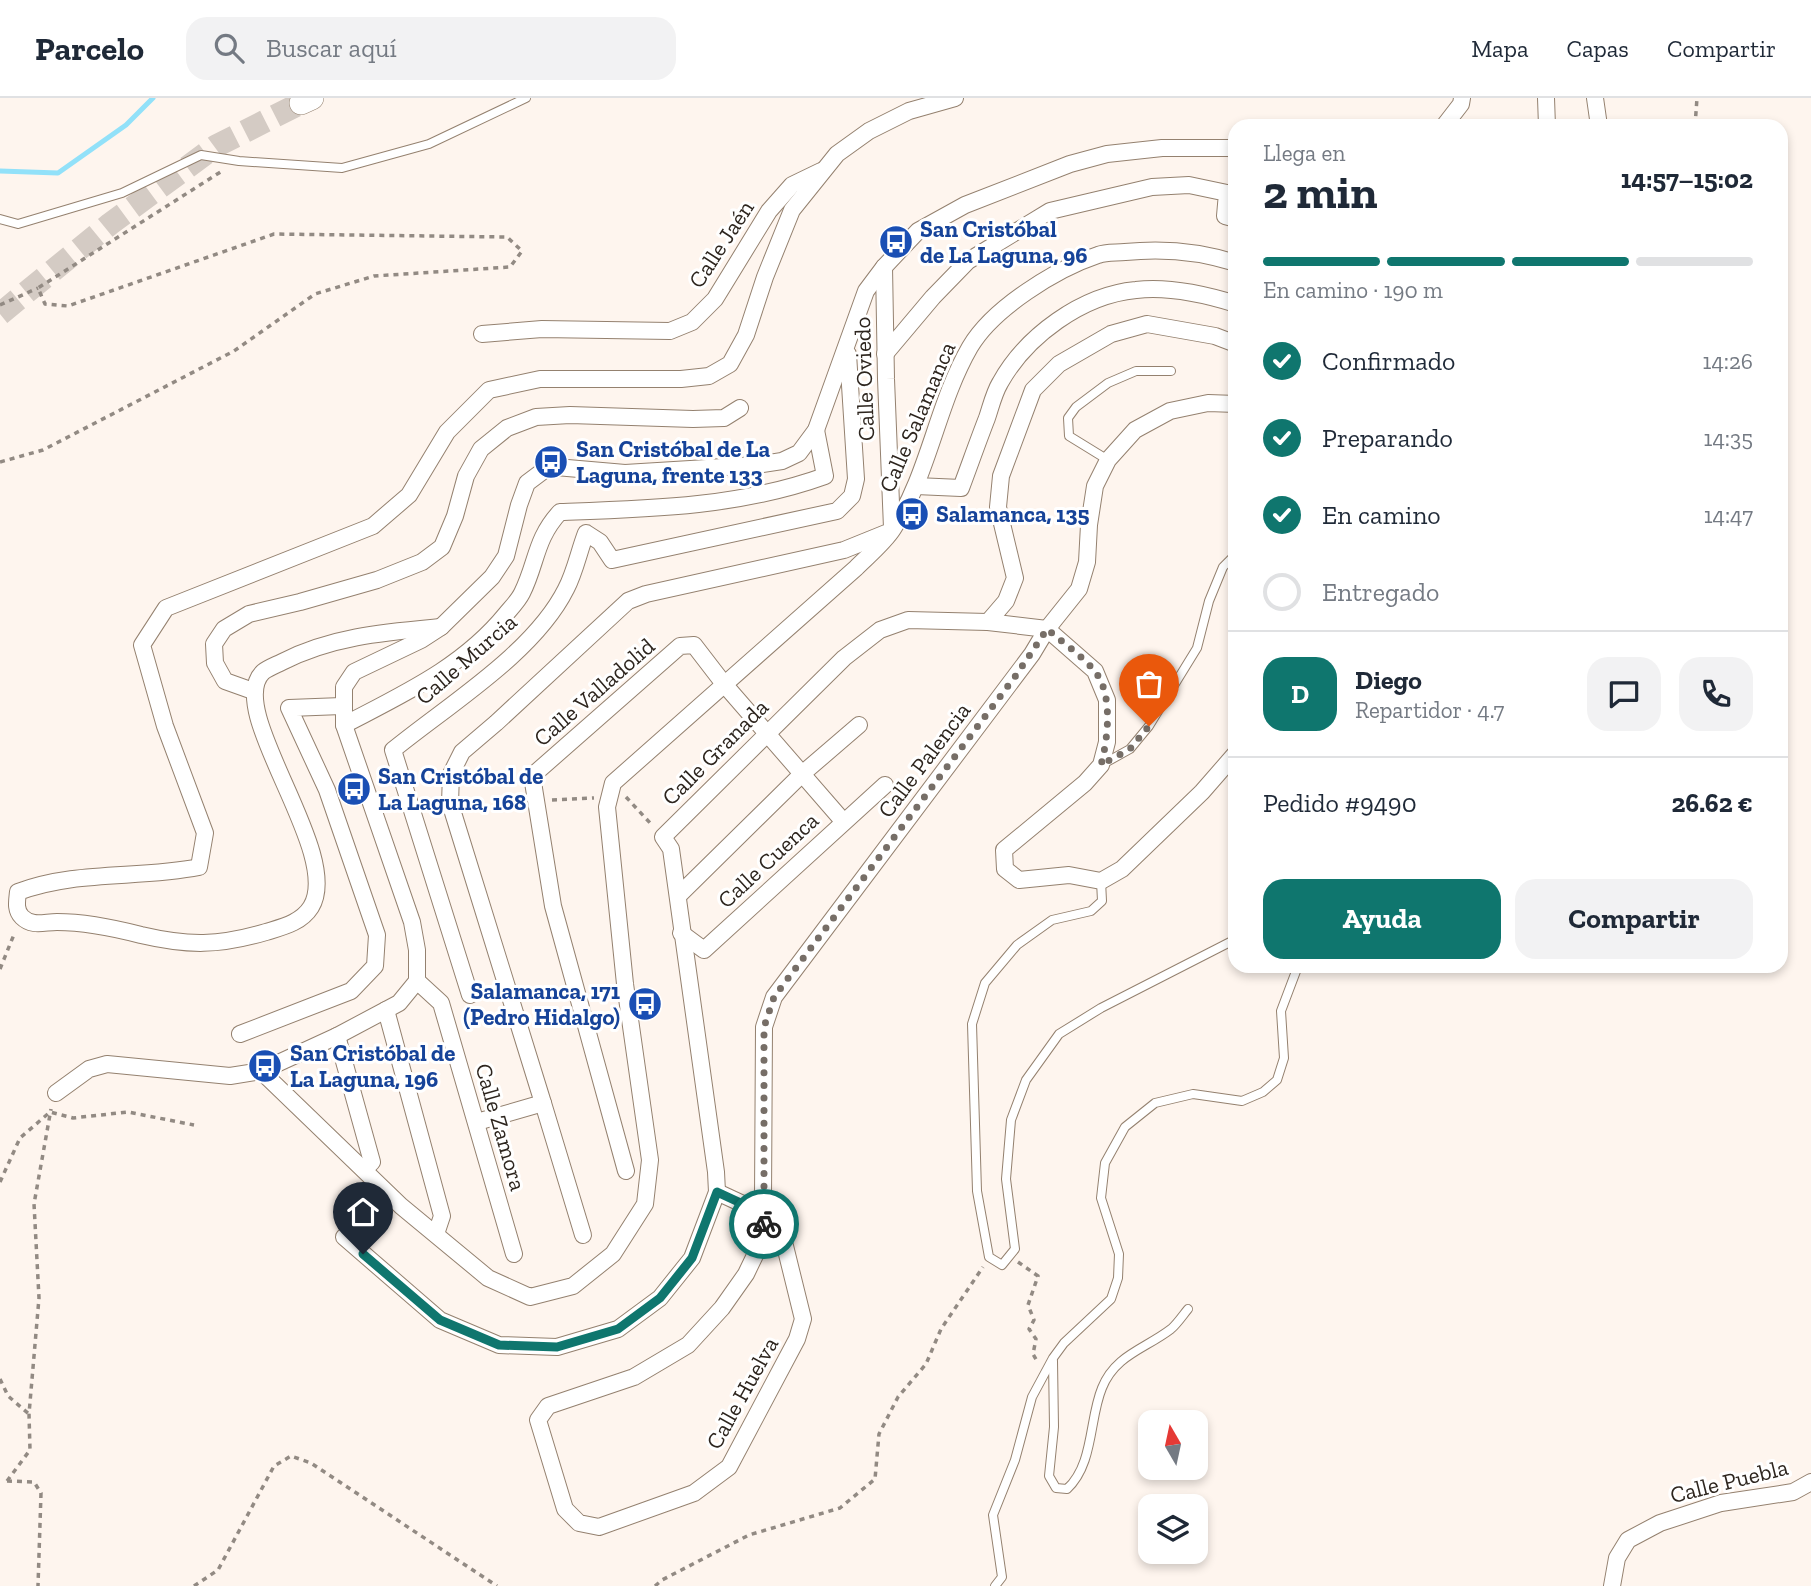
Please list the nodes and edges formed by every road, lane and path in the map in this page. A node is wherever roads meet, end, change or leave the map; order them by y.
1 (526, 98) edge
2 (955, 98) edge
3 (1462, 98) edge
4 (1546, 98) edge
5 (1595, 98) edge
6 (1697, 98) edge
7 (1449, 119) edge
8 (1548, 119) edge
9 (1598, 119) edge
10 (1696, 119) edge
11 (1228, 148) edge
12 (239, 160) junction
13 (825, 169) junction
14 (1228, 217) edge
15 (0, 219) edge
16 (1228, 261) edge
17 (884, 267) junction
18 (38, 288) junction
19 (1228, 302) edge
20 (0, 305) edge
21 (482, 334) dead end
22 (1228, 341) edge
23 (847, 345) junction
24 (886, 354) junction
25 (1171, 371) dead end
26 (1228, 404) edge
27 (740, 408) dead end
28 (816, 430) junction
29 (1108, 460) junction
30 (0, 462) edge
31 (916, 486) junction
32 (892, 531) junction
33 (1228, 562) edge
34 (988, 622) junction
35 (442, 627) junction
36 (1047, 629) junction
37 (724, 684) junction
38 (253, 691) junction
39 (342, 706) junction
40 (344, 725) junction
41 (859, 725) dead end
42 (766, 732) junction
43 (1228, 762) edge
44 (1101, 765) junction
45 (802, 774) junction
46 (885, 785) dead end
47 (611, 790) junction
48 (536, 802) junction
49 (843, 821) junction
50 (663, 836) junction
51 (1101, 881) junction
52 (678, 896) junction
53 (20, 916) junction
54 (681, 933) junction
55 (1228, 943) edge
56 (0, 969) edge
57 (1295, 973) edge
58 (417, 981) junction
59 (470, 995) dead end
60 (386, 1010) junction
61 (240, 1034) dead end
62 (337, 1037) junction
63 (261, 1071) junction
64 (56, 1093) joint
65 (542, 1103) junction
66 (50, 1112) junction
67 (477, 1122) junction
68 (194, 1125) dead end
69 (365, 1169) junction
70 (626, 1171) dead end
71 (0, 1182) edge
72 (717, 1192) junction
73 (766, 1225) junction
74 (436, 1234) junction
75 (583, 1234) dead end
76 (344, 1237) dead end
77 (514, 1254) dead end
78 (1009, 1256) junction
79 (989, 1257) junction
80 (1188, 1309) dead end
81 (1053, 1358) junction
82 (1044, 1374) junction
83 (0, 1379) edge
84 (29, 1414) junction
85 (1811, 1482) edge
86 (38, 1586) edge
87 (194, 1586) edge
88 (497, 1586) edge
89 (655, 1586) edge
90 (995, 1586) edge
91 (1612, 1586) edge

1 - 12 lane
2 - 13 street
3 - 7 street
4 - 8 street
5 - 9 street
6 - 10 path
11 - 17 street
12 - 15 lane
12 - 18 path
13 - 21 street, Calle Jaén
13 - 53 street
14 - 24 street
16 - 31 street, Calle Salamanca
17 - 23 street
17 - 24 street, Calle Oviedo
18 - 20 path
18 - 30 path
19 - 31 street
22 - 34 street
23 - 28 street
23 - 59 street, Calle Murcia
24 - 32 street, Calle Oviedo
25 - 29 lane
26 - 29 street, Calle Palencia
27 - 38 street
28 - 35 street
28 - 40 street
29 - 36 street, Calle Palencia
31 - 32 street, Calle Salamanca
32 - 37 street, Calle Salamanca
32 - 65 street
33 - 44 lane
34 - 36 street, Calle Granada
34 - 42 street, Calle Granada
35 - 38 street
35 - 39 street
36 - 44 street
36 - 73 street, Calle Palencia
37 - 42 street, Calle Valladolid
37 - 47 street, Calle Salamanca
37 - 48 street, Calle Valladolid
38 - 53 street
39 - 40 street
39 - 61 street
40 - 58 street
41 - 45 street
42 - 45 street, Calle Valladolid
42 - 50 street, Calle Granada
43 - 51 street
44 - 51 street
45 - 49 street, Calle Valladolid
45 - 52 street
46 - 49 street, Calle Cuenca
47 - 48 path
47 - 50 path
47 - 74 street
48 - 70 street, Calle Valladolid
49 - 54 street, Calle Cuenca
50 - 52 street, Calle Granada
51 - 79 lane
52 - 54 street, Calle Granada
53 - 56 path
54 - 72 street, Calle Granada
55 - 78 lane
57 - 81 lane
58 - 60 street
58 - 67 street, Calle Zamora
60 - 62 street
60 - 74 street
62 - 63 street
62 - 69 street
63 - 64 street
63 - 69 street
64 - 66 path
65 - 67 street
65 - 75 street
66 - 68 path
66 - 71 path
66 - 84 path
67 - 77 street, Calle Zamora
69 - 74 street
72 - 73 street
72 - 76 street, Calle Granada
73 - 73 street, Calle Huelva
78 - 79 lane
78 - 82 path
79 - 89 path
80 - 81 lane
81 - 82 lane
82 - 90 lane
83 - 84 path
84 - 86 path
85 - 91 street, Calle Puebla
87 - 88 path

